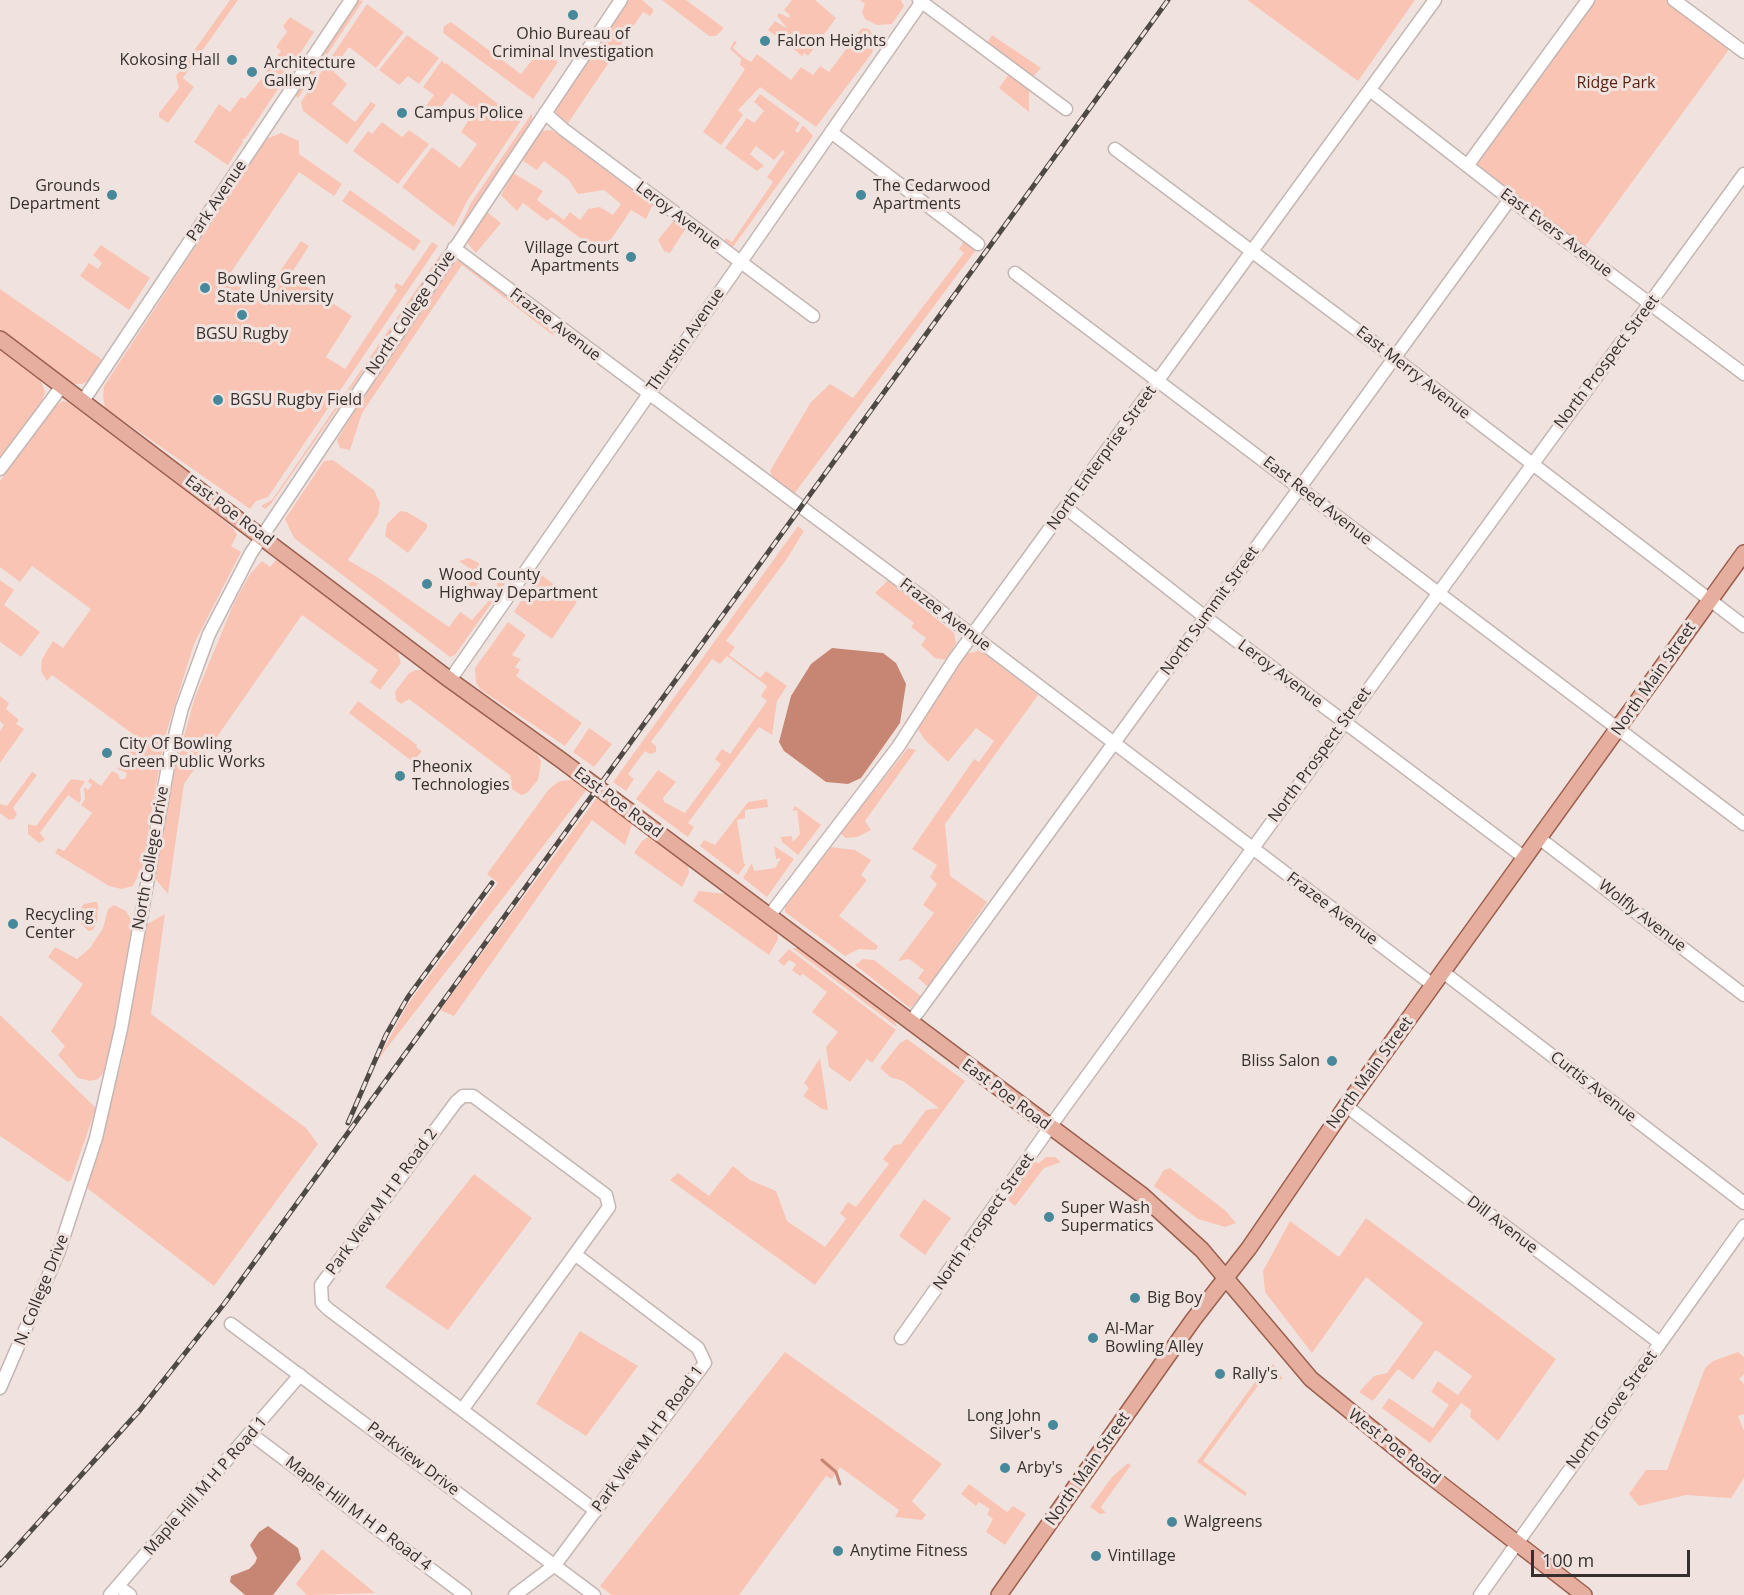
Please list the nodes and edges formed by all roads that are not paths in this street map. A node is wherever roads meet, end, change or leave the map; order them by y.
1 (351, 0) edge
2 (621, 0) edge
3 (1436, 0) edge
4 (1588, 0) edge
5 (1674, 0) edge
6 (921, 1) edge
7 (1744, 52) edge
8 (1370, 90) junction
9 (1066, 110) dead end
10 (545, 113) junction
11 (831, 132) junction
12 (1115, 149) dead end
13 (1467, 165) junction
14 (1744, 174) edge
15 (1510, 199) junction
16 (978, 244) dead end
17 (454, 248) junction
18 (1253, 252) junction
19 (740, 262) junction
20 (1015, 273) dead end
21 (1651, 303) junction
22 (813, 316) dead end
23 (0, 339) edge
24 (1393, 357) junction
25 (1744, 374) edge
26 (1159, 381) junction
27 (62, 386) junction
28 (648, 395) junction
29 (83, 401) junction
30 (1531, 464) junction
31 (0, 469) edge
32 (1299, 487) junction
33 (1066, 508) junction
34 (262, 537) junction
35 (1744, 553) edge
36 (1437, 594) junction
37 (1710, 600) junction
38 (1205, 617) junction
39 (1744, 626) edge
40 (973, 635) junction
41 (450, 680) junction
42 (1344, 722) junction
43 (1619, 729) junction
44 (1114, 743) junction
45 (1744, 824) edge
46 (1539, 838) junction
47 (1252, 848) junction
48 (1525, 858) junction
49 (769, 916) junction
50 (1443, 972) junction
51 (1433, 985) junction
52 (1744, 995) edge
53 (910, 1023) junction
54 (1346, 1106) junction
55 (1050, 1127) junction
56 (80, 1191) joint
57 (1744, 1203) edge
58 (1744, 1226) edge
59 (576, 1255) junction
60 (1225, 1278) junction
61 (231, 1324) dead end
62 (901, 1338) dead end
63 (1660, 1343) junction
64 (300, 1375) junction
65 (0, 1388) edge
66 (462, 1410) junction
67 (251, 1434) junction
68 (596, 1511) junction
69 (1516, 1544) junction
70 (555, 1565) junction
71 (114, 1590) edge
72 (130, 1595) edge
73 (465, 1595) edge
74 (515, 1595) edge
75 (594, 1595) edge
76 (999, 1595) edge
77 (1480, 1595) edge
78 (1584, 1595) edge

1 - 29 street, Park Avenue
2 - 10 street, North College Drive
3 - 8 street, North Enterprise Street
4 - 13 street
5 - 7 street
6 - 9 street
6 - 11 street, Thurstin Avenue
8 - 13 street, East Evers Avenue
8 - 18 street, North Enterprise Street
10 - 17 street, North College Drive
10 - 19 street, Leroy Avenue
11 - 16 street
11 - 19 street, Thurstin Avenue
12 - 18 street, East Merry Avenue
13 - 15 street, East Evers Avenue
14 - 21 street, North Prospect Street
15 - 21 street, East Evers Avenue
15 - 24 street, North Summit Street
17 - 28 street, Frazee Avenue
17 - 34 street, North College Drive
18 - 24 street, East Merry Avenue
18 - 26 street, North Enterprise Street
19 - 22 street, Leroy Avenue
19 - 28 street, Thurstin Avenue
20 - 26 street, East Reed Avenue
21 - 25 street, East Evers Avenue
21 - 30 street, North Prospect Street
23 - 27 main road, East Poe Road
24 - 30 street, East Merry Avenue
24 - 32 street, North Summit Street
26 - 32 street, East Reed Avenue
26 - 33 street, North Enterprise Street
27 - 29 main road, East Poe Road
27 - 31 street
28 - 40 street, Frazee Avenue
28 - 41 street, Thurstin Avenue
29 - 34 main road, East Poe Road
30 - 36 street, North Prospect Street
30 - 37 street, East Merry Avenue
32 - 36 street, East Reed Avenue
32 - 38 street, North Summit Street
33 - 38 street, Leroy Avenue
33 - 40 street, North Enterprise Street
34 - 41 main road, East Poe Road
34 - 56 street, North College Drive
35 - 37 main road, North Main Street
36 - 42 street, North Prospect Street
36 - 43 street, East Reed Avenue
37 - 39 street, East Merry Avenue
37 - 43 main road, North Main Street
38 - 42 street, Leroy Avenue
38 - 44 street, North Summit Street
40 - 44 street, Frazee Avenue
40 - 49 street, North Enterprise Street
41 - 49 main road, East Poe Road
42 - 47 street, North Prospect Street
42 - 48 street, Leroy Avenue
43 - 45 street, East Reed Avenue
43 - 46 main road, North Main Street
44 - 47 street, Frazee Avenue
44 - 53 street, North Summit Street
46 - 48 main road, North Main Street
46 - 52 street, Wolfly Avenue
47 - 51 street, Frazee Avenue
47 - 55 street, North Prospect Street
48 - 50 main road, North Main Street
49 - 53 main road, East Poe Road
50 - 51 main road, North Main Street
50 - 57 street, Curtis Avenue
51 - 54 main road, North Main Street
53 - 55 main road, East Poe Road
54 - 60 main road, North Main Street
54 - 63 street, Dill Avenue
55 - 60 main road, East Poe Road
55 - 62 street, North Prospect Street
56 - 65 street, N. College Drive
58 - 63 street, North Grove Street
59 - 66 street
59 - 66 street, Park View M H P Road 2
59 - 68 street, Park View M H P Road 1
60 - 69 main road, West Poe Road
60 - 76 main road, North Main Street
61 - 64 street, Parkview Drive
63 - 69 street, North Grove Street
64 - 67 street, Maple Hill M H P Road 1
64 - 70 street, Parkview Drive
66 - 68 street, Park View M H P Road 2
67 - 71 street, Maple Hill M H P Road 1
67 - 73 street, Maple Hill M H P Road 4
68 - 70 street, Park View M H P Road 1
69 - 77 street, North Grove Street
69 - 78 main road, West Poe Road
70 - 74 street, Park View M H P Road 1
70 - 75 street, Parkview Drive
71 - 72 street

